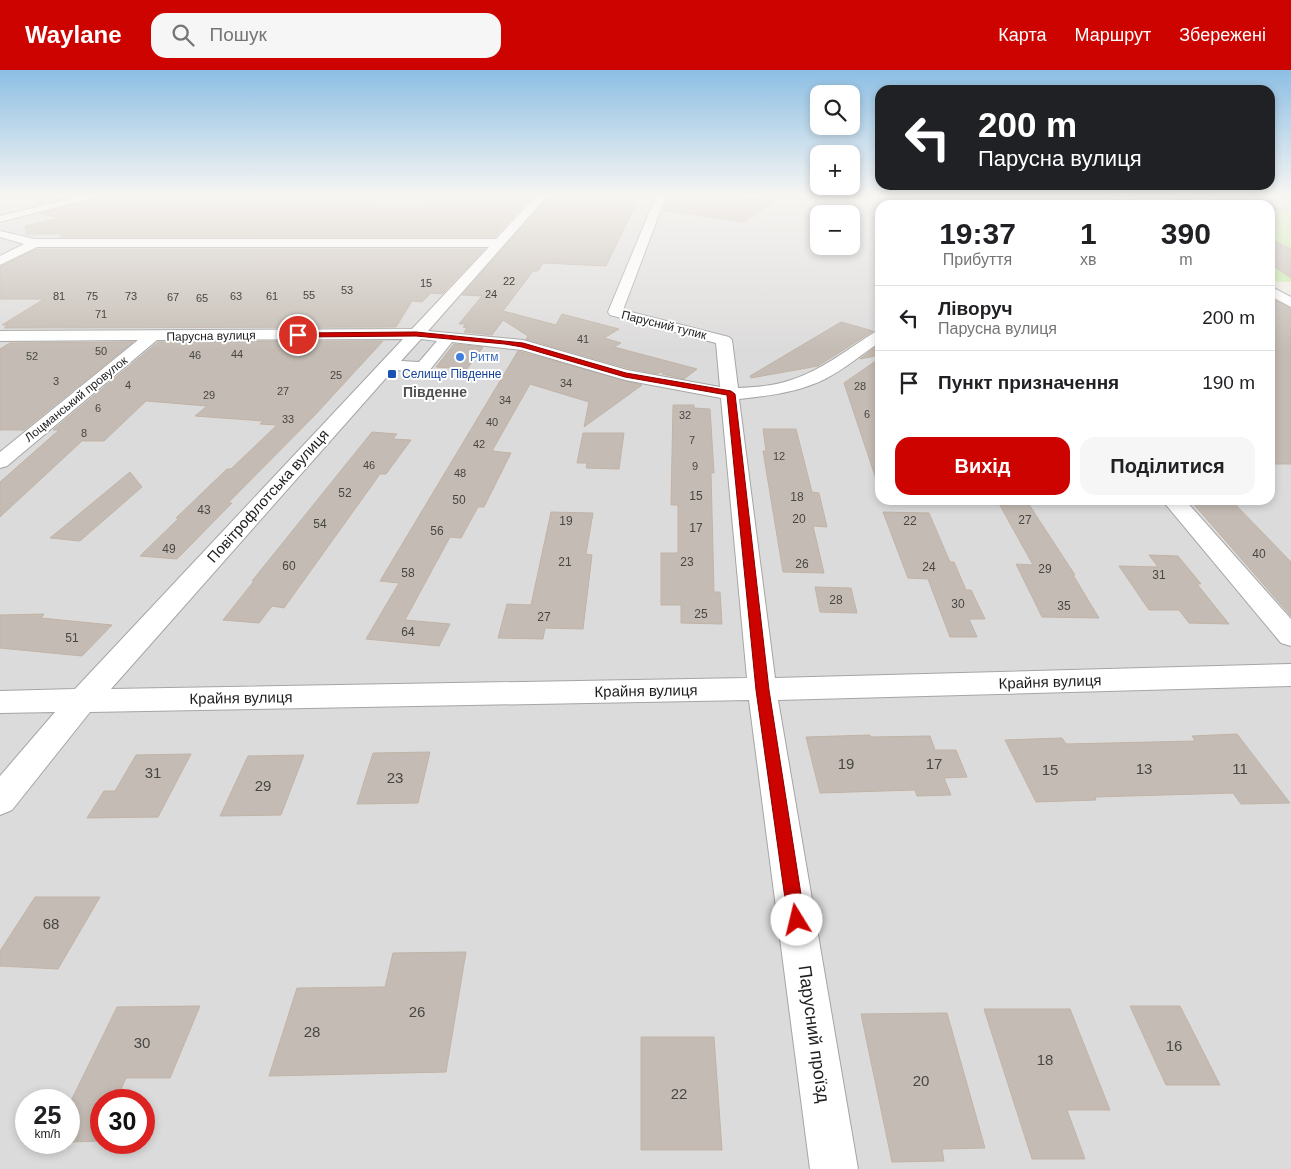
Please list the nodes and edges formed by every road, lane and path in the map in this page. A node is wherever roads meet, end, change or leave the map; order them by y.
1 (27, 247) edge
2 (496, 247) edge
3 (641, 247) edge
4 (0, 261) edge
5 (1284, 283) dead end
6 (1275, 287) edge
7 (1275, 293) edge
8 (1291, 304) edge
9 (416, 334) junction
10 (0, 336) edge
11 (152, 336) junction
12 (448, 337) junction
13 (875, 339) edge
14 (389, 365) junction
15 (731, 394) junction
16 (0, 462) edge
17 (1177, 505) edge
18 (1291, 636) edge
19 (1291, 676) edge
20 (762, 690) junction
21 (83, 700) junction
22 (0, 702) edge
23 (0, 800) edge
24 (834, 1169) edge

1 - 4 street
2 - 9 street, Повітрофлотська вулиця
3 - 15 street, Парусний тупик
5 - 6 street
7 - 8 street
9 - 11 street, Парусна вулиця
9 - 12 street, Парусна вулиця
9 - 14 street, Повітрофлотська вулиця
10 - 11 street, Парусна вулиця
11 - 16 street, Лоцманський провулок
12 - 14 street
12 - 15 street, Парусна вулиця
13 - 15 street, Парусна вулиця
14 - 21 street, Повітрофлотська вулиця
15 - 20 street, Парусний проїзд
17 - 18 street
19 - 20 street, Крайня вулиця
20 - 21 street, Крайня вулиця
20 - 24 street, Парусний проїзд
21 - 22 street, Крайня вулиця
21 - 23 street, Повітрофлотська вулиця

